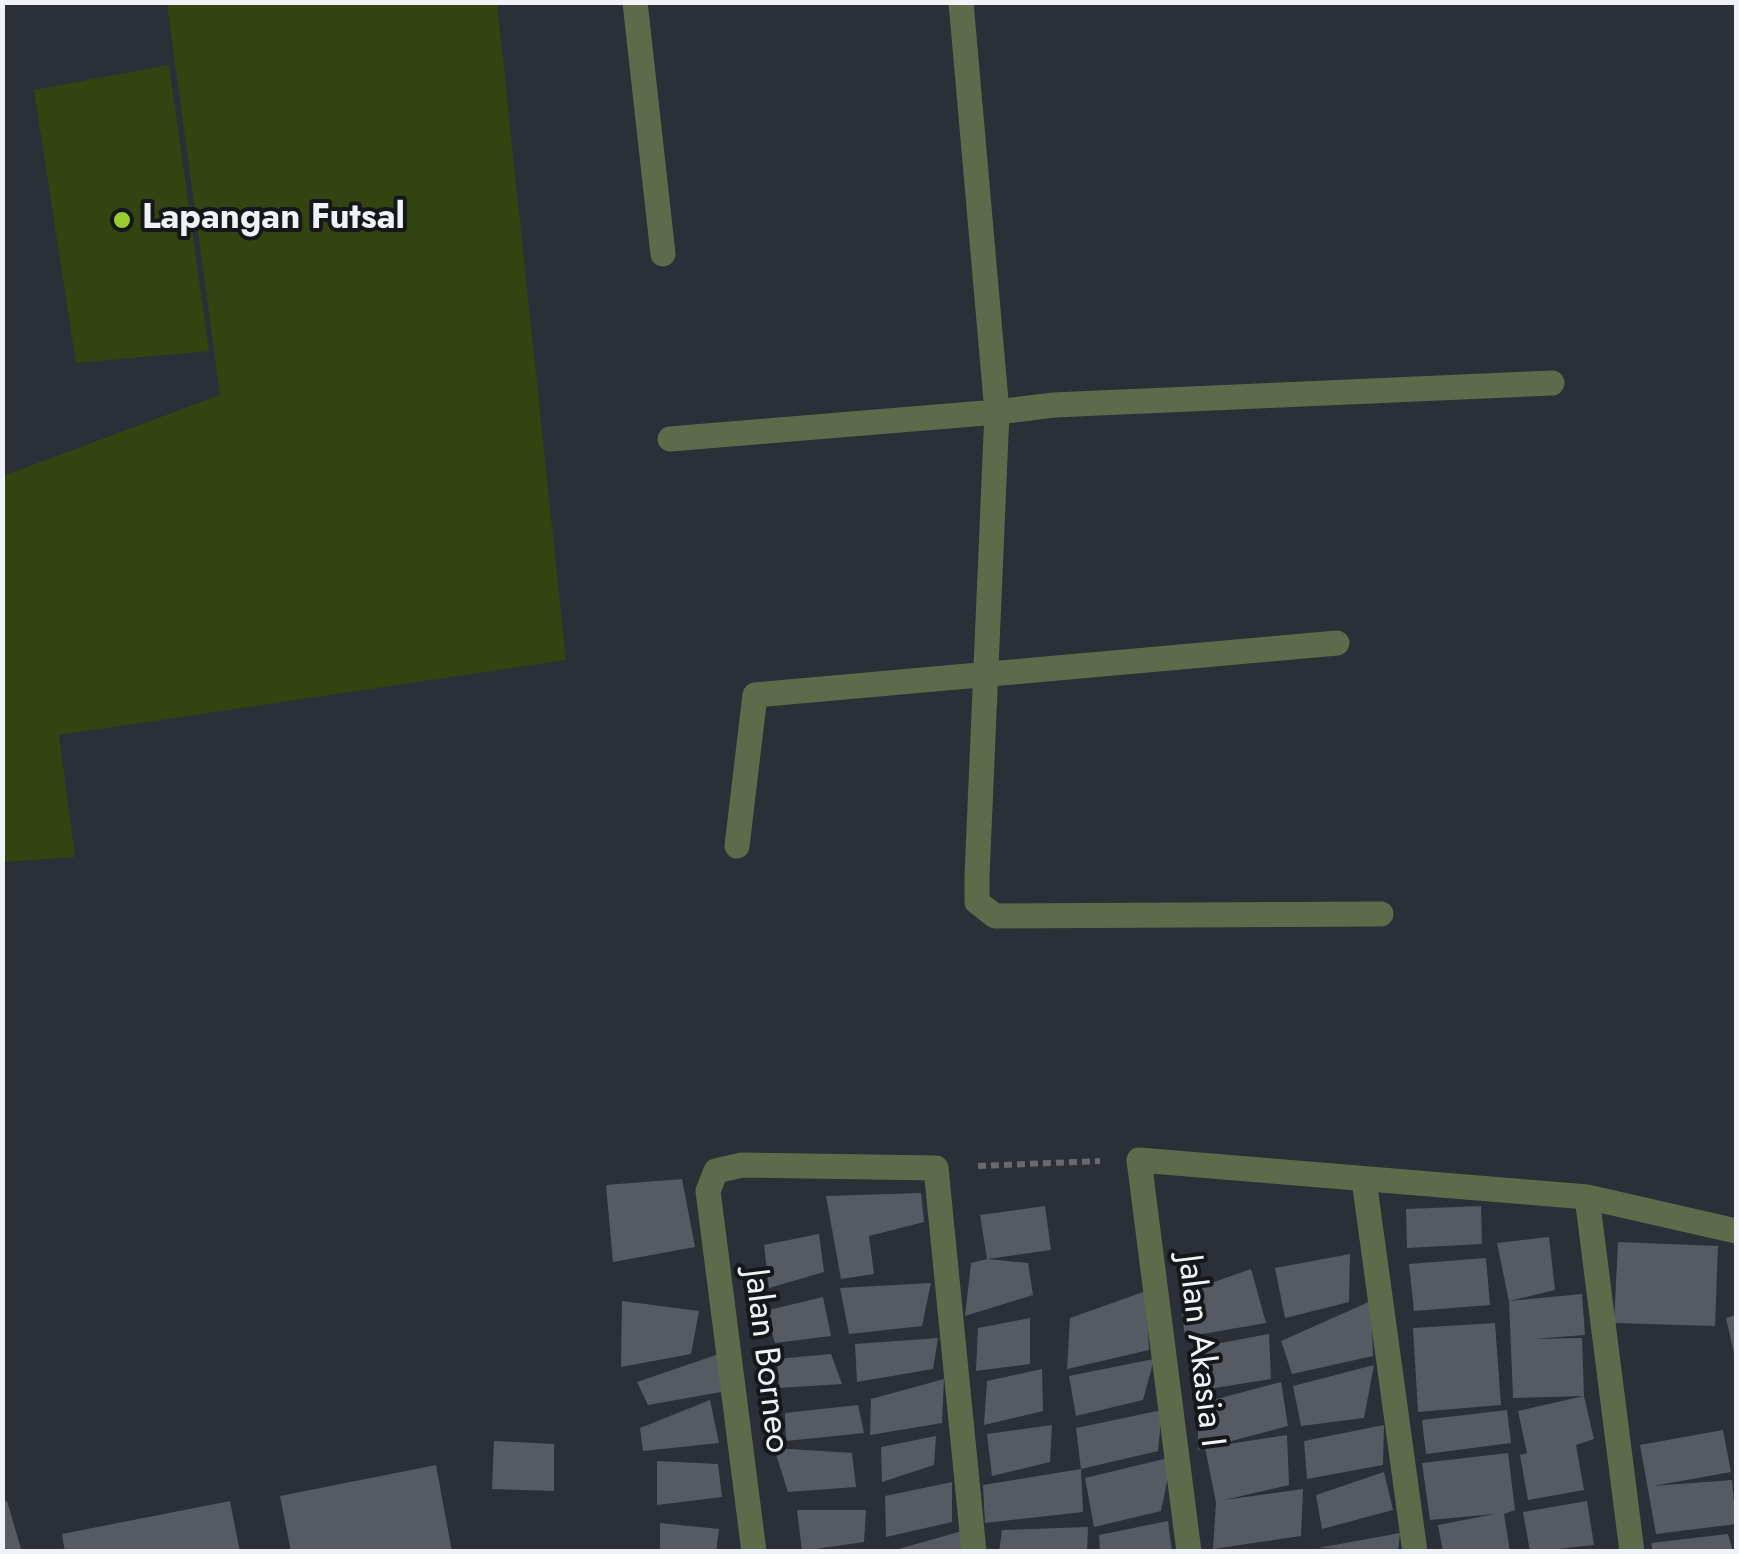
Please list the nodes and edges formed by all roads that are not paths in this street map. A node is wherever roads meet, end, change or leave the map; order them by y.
1 (635, 2) edge
2 (961, 2) edge
3 (663, 254) dead end
4 (1552, 383) dead end
5 (997, 412) junction
6 (670, 439) dead end
7 (1337, 643) dead end
8 (986, 672) junction
9 (737, 846) dead end
10 (1381, 914) dead end
11 (1364, 1180) junction
12 (1587, 1197) junction
13 (1736, 1231) edge
14 (754, 1552) edge
15 (974, 1552) edge
16 (1189, 1552) edge
17 (1415, 1552) edge
18 (1632, 1552) edge

1 - 3 street
2 - 5 street
4 - 5 street
5 - 6 street
5 - 8 street
7 - 8 street
8 - 9 street
8 - 10 street
11 - 12 street
11 - 16 street, Jalan Akasia I
11 - 17 street
12 - 13 street
12 - 18 street
14 - 15 street, Jalan Borneo

